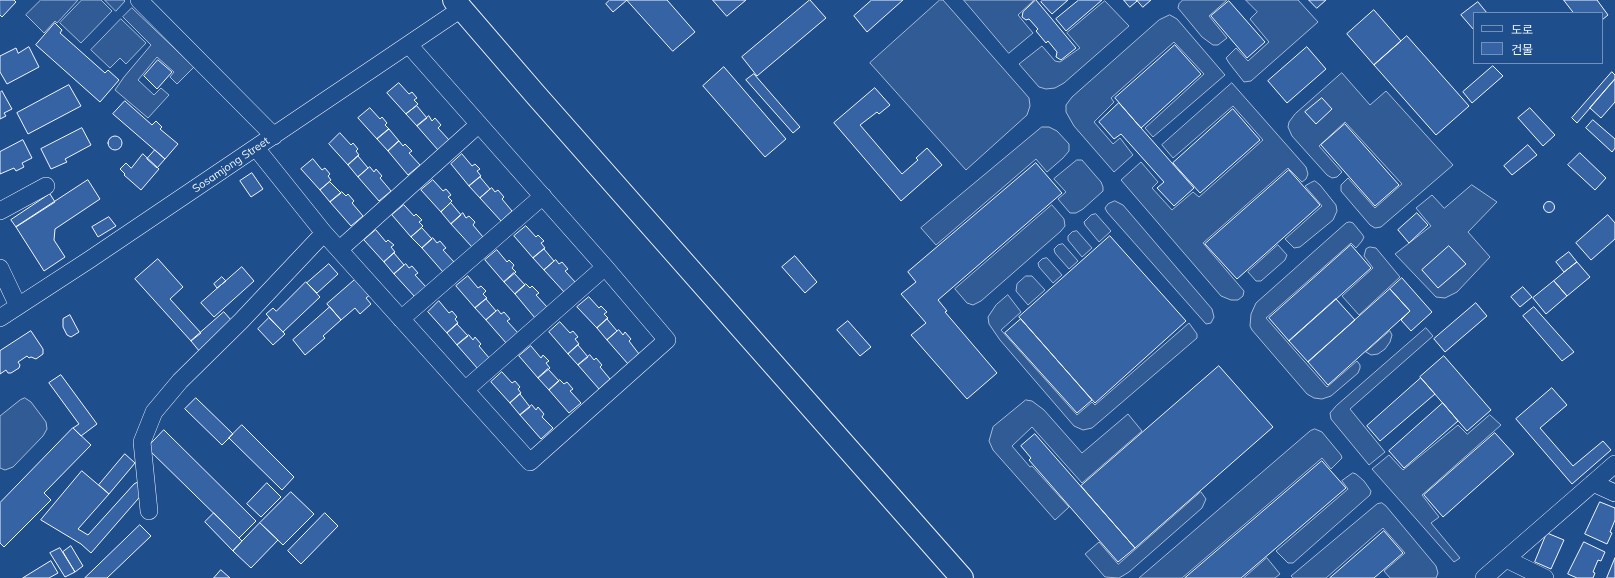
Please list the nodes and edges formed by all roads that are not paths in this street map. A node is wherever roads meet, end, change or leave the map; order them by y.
1 (139, 0) edge
2 (458, 4) edge
3 (409, 45) junction
4 (479, 124) junction
5 (274, 136) junction
6 (256, 148) junction
7 (46, 186) dead end
8 (544, 196) junction
9 (0, 211) edge
10 (324, 233) junction
11 (340, 249) junction
12 (605, 267) junction
13 (0, 268) edge
14 (18, 306) junction
15 (0, 318) edge
16 (401, 319) junction
17 (465, 390) junction
18 (1615, 464) edge
19 (1594, 483) junction
20 (1615, 493) edge
21 (149, 511) dead end
22 (1506, 559) junction
23 (962, 578) edge
24 (1484, 578) edge
25 (1545, 578) edge

1 - 5 street
2 - 3 street, Sosamjong Street
2 - 23 main road
3 - 4 street
3 - 5 street, Sosamjong Street
4 - 8 street
4 - 11 street
5 - 6 street, Sosamjong Street
6 - 10 street
6 - 14 street, Sosamjong Street
7 - 9 street
8 - 12 street
8 - 16 street
10 - 11 street
10 - 21 street
11 - 16 street
12 - 17 street
12 - 17 street
13 - 14 street
14 - 15 street, Sosamjong Street
16 - 17 street
18 - 19 street
19 - 20 street
19 - 22 street
22 - 24 street
22 - 25 street

